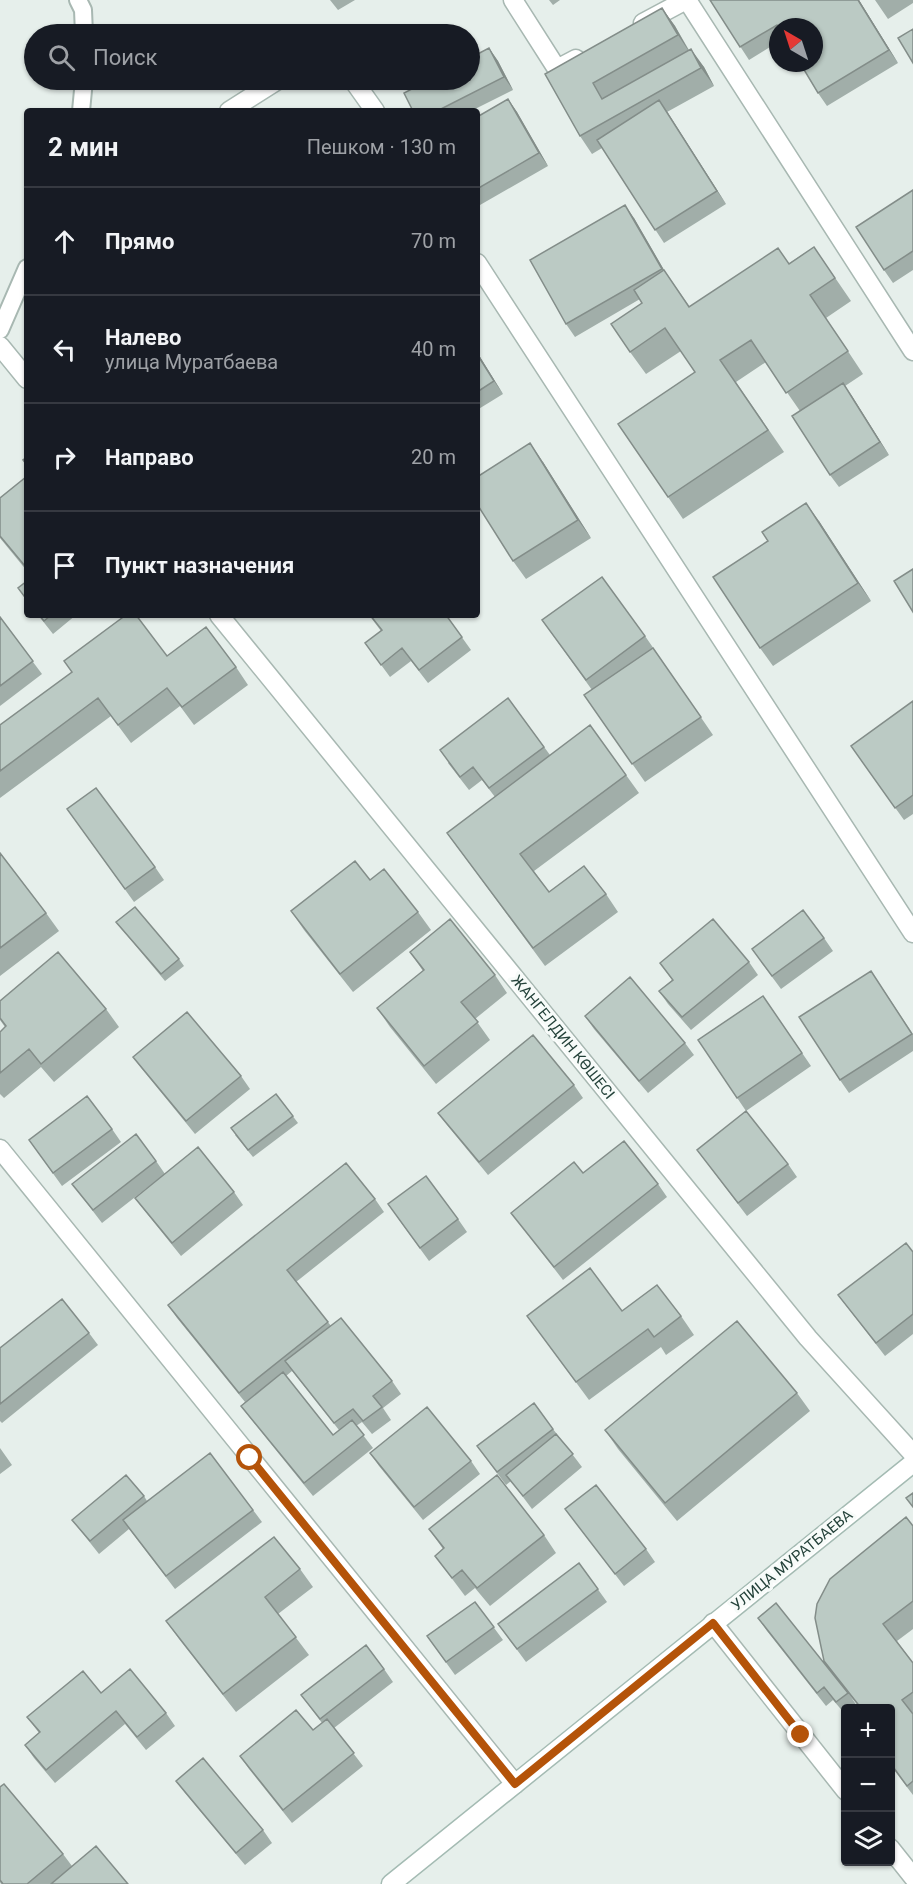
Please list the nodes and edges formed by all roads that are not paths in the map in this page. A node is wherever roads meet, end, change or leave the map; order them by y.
1 (78, 0) edge
2 (513, 0) edge
3 (686, 0) edge
4 (84, 24) edge
5 (627, 32) edge
6 (587, 53) edge
7 (83, 90) edge
8 (263, 90) edge
9 (360, 90) edge
10 (81, 108) edge
11 (235, 108) edge
12 (373, 108) edge
13 (480, 268) edge
14 (24, 275) edge
15 (0, 330) edge
16 (0, 346) edge
17 (913, 351) edge
18 (24, 375) edge
19 (221, 618) edge
20 (913, 933) edge
21 (0, 1149) edge
22 (913, 1454) edge
23 (913, 1463) edge
24 (713, 1623) junction
25 (515, 1784) junction
26 (841, 1785) edge
27 (895, 1853) edge
28 (913, 1877) edge
29 (391, 1884) edge

1 - 4 lane
2 - 6 street
3 - 5 street
3 - 17 street
7 - 10 lane
8 - 11 street
9 - 12 street
13 - 20 street
14 - 15 lane
16 - 18 street
19 - 22 street, ЖАНГЕЛДИН КӨШЕСІ
21 - 25 street
23 - 24 street, УЛИЦА МУРАТБАЕВА
24 - 25 street, УЛИЦА МУРАТБАЕВА
24 - 26 street
25 - 29 street, УЛИЦА МУРАТБАЕВА
27 - 28 street

